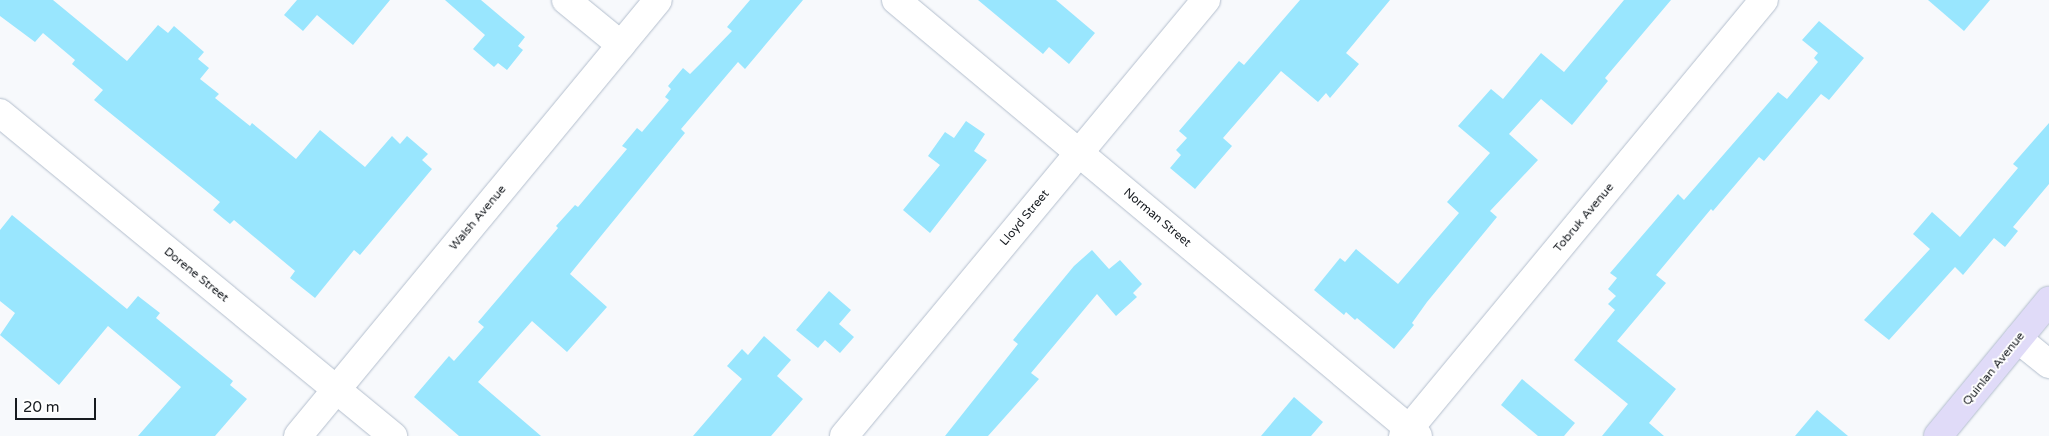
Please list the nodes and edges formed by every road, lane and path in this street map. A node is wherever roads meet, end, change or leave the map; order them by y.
1 (566, 0) edge
2 (658, 0) edge
3 (896, 0) edge
4 (1206, 0) edge
5 (1764, 0) edge
6 (621, 45) junction
7 (0, 113) edge
8 (1079, 153) junction
9 (2049, 301) edge
10 (2018, 339) junction
11 (2049, 364) edge
12 (337, 390) junction
13 (1410, 434) edge
14 (298, 436) edge
15 (392, 436) edge
16 (844, 436) edge
17 (1938, 436) edge

1 - 6 street
2 - 6 street, Walsh Avenue
3 - 8 street, Norman Street
4 - 8 street, Lloyd Street
5 - 13 street, Tobruk Avenue
6 - 12 street, Walsh Avenue
7 - 12 street, Dorene Street
8 - 13 street, Norman Street
8 - 16 street, Lloyd Street
9 - 10 street, Quinlan Avenue
10 - 11 street
10 - 17 street, Quinlan Avenue
12 - 14 street, Walsh Avenue
12 - 15 street, Dorene Street

